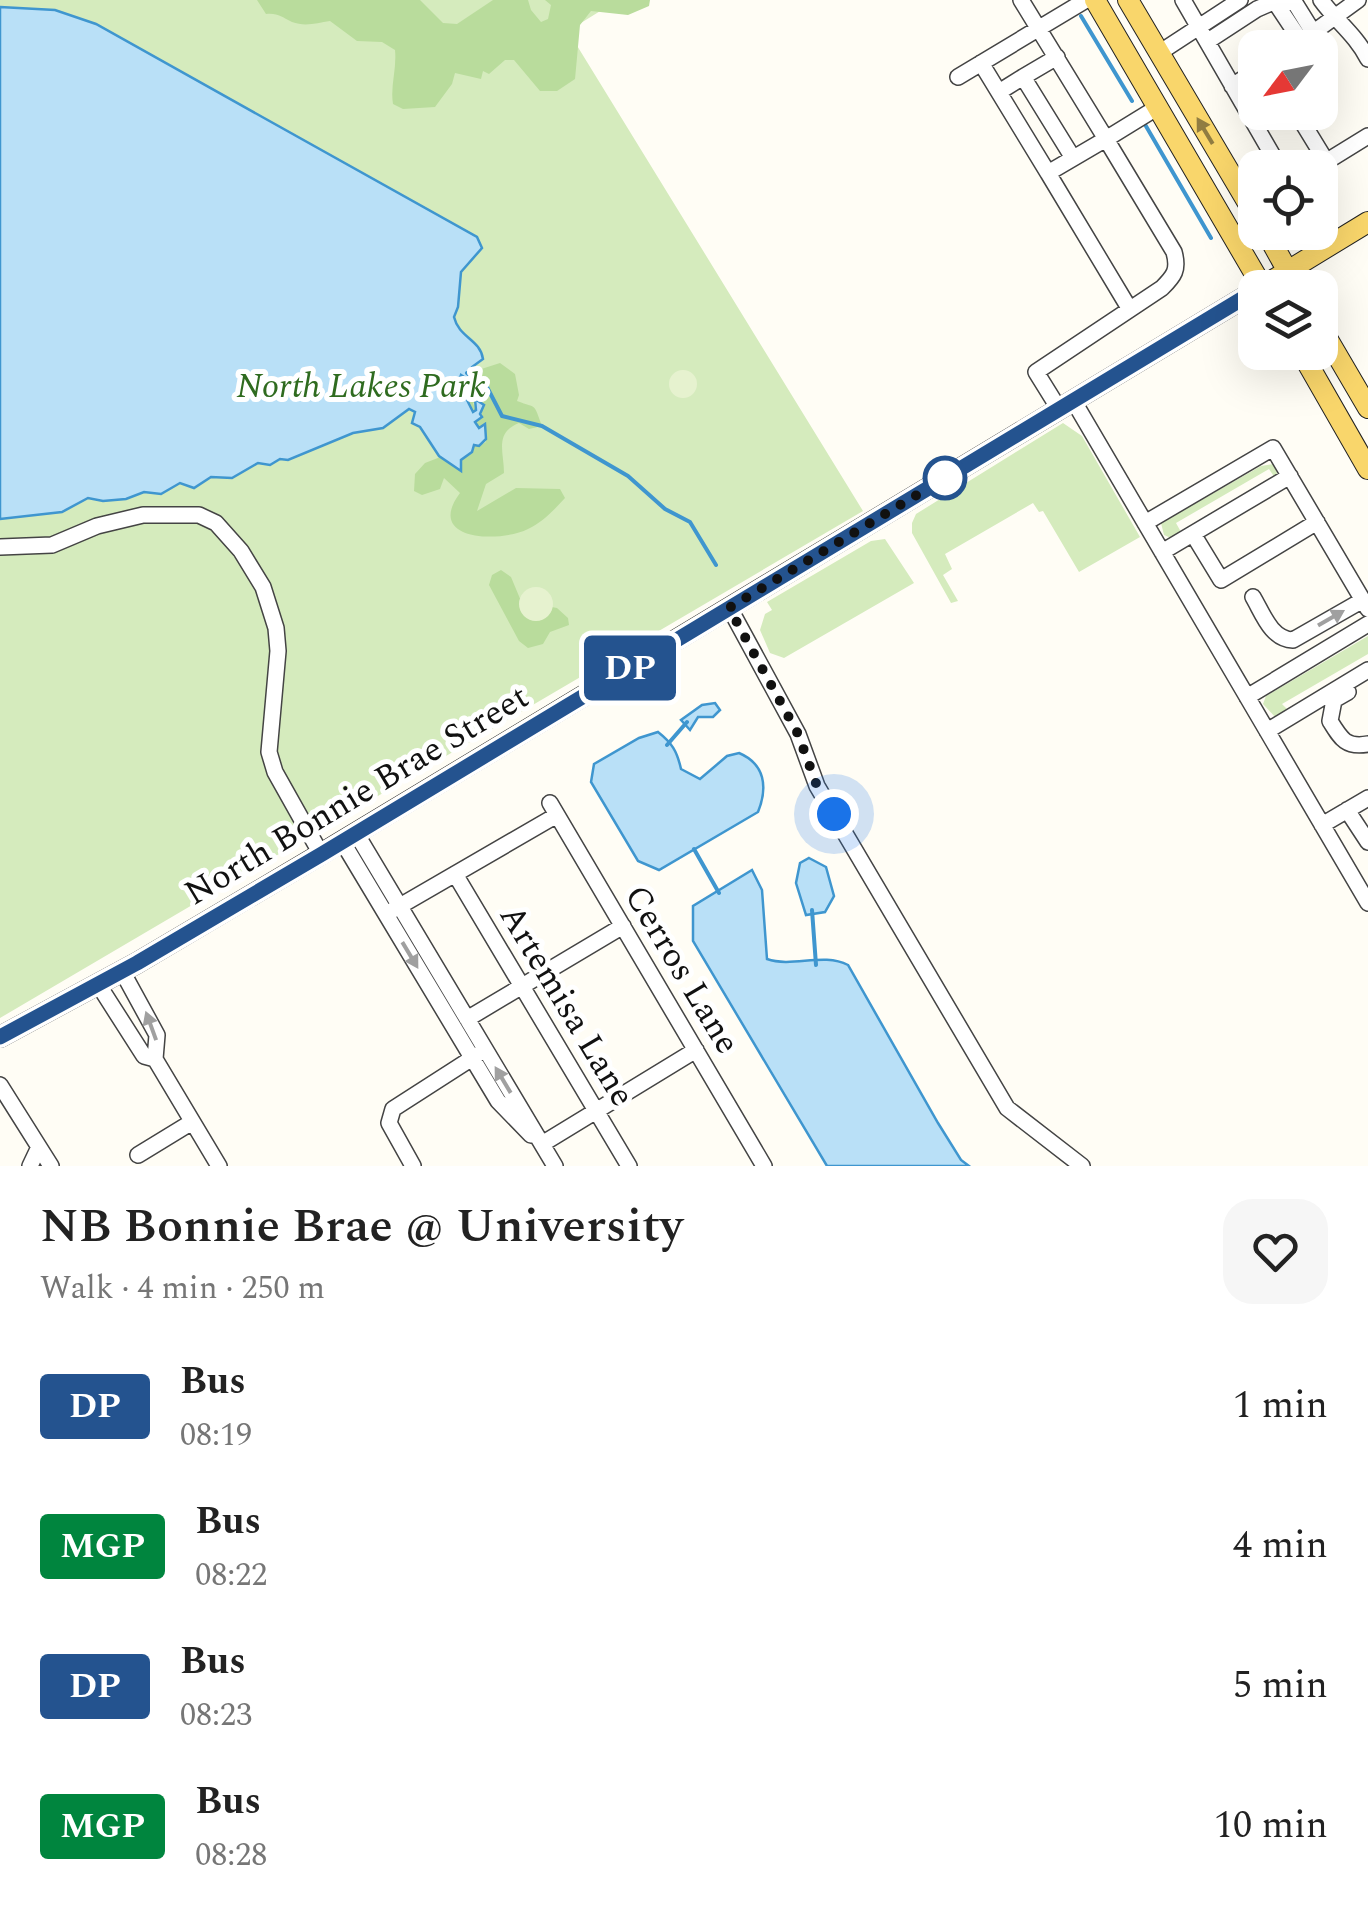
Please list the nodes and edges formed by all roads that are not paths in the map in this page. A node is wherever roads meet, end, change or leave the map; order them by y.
1 (1021, 0) edge
2 (1086, 0) edge
3 (1094, 0) edge
4 (1128, 0) edge
5 (1184, 0) edge
6 (1240, 0) edge
7 (1277, 0) edge
8 (1322, 0) edge
9 (1358, 0) edge
10 (1332, 17) junction
11 (1040, 28) junction
12 (1300, 30) edge
13 (1315, 30) edge
14 (1204, 34) junction
15 (1159, 53) junction
16 (1057, 57) junction
17 (1368, 58) edge
18 (981, 63) junction
19 (958, 77) dead end
20 (1023, 77) junction
21 (1238, 82) edge
22 (1232, 86) junction
23 (999, 92) junction
24 (1238, 92) edge
25 (1158, 107) junction
26 (1368, 136) edge
27 (1106, 138) junction
28 (1338, 154) edge
29 (1073, 158) junction
30 (1048, 174) junction
31 (1238, 186) edge
32 (1368, 222) edge
33 (1250, 270) edge
34 (1303, 270) edge
35 (1238, 301) edge
36 (1129, 308) junction
37 (1338, 357) edge
38 (1311, 370) edge
39 (1066, 404) junction
40 (1368, 408) edge
41 (1368, 469) edge
42 (1290, 476) junction
43 (1317, 522) junction
44 (1145, 523) junction
45 (1193, 534) junction
46 (0, 547) edge
47 (1162, 552) junction
48 (1365, 604) edge
49 (729, 608) junction
50 (1368, 624) edge
51 (1313, 658) junction
52 (1368, 670) edge
53 (1368, 679) edge
54 (1247, 698) junction
55 (1267, 731) junction
56 (1368, 744) edge
57 (1368, 798) edge
58 (1347, 810) junction
59 (1322, 825) junction
60 (349, 837) junction
61 (1368, 842) edge
62 (322, 854) junction
63 (455, 874) junction
64 (1368, 903) edge
65 (392, 910) junction
66 (624, 926) junction
67 (122, 971) junction
68 (98, 984) junction
69 (522, 986) junction
70 (467, 1020) junction
71 (0, 1037) edge
72 (696, 1050) junction
73 (478, 1054) junction
74 (155, 1059) junction
75 (0, 1084) edge
76 (596, 1112) junction
77 (192, 1122) junction
78 (542, 1144) junction
79 (39, 1147) junction
80 (138, 1155) dead end
81 (762, 1161) edge
82 (30, 1166) edge
83 (50, 1166) edge
84 (218, 1166) edge
85 (413, 1166) edge
86 (555, 1166) edge
87 (628, 1166) edge
88 (741, 1166) edge
89 (1082, 1166) edge

1 - 11 street
2 - 11 street
3 - 25 main road
4 - 15 main road
5 - 14 street
6 - 14 street
7 - 12 street
7 - 14 street
8 - 10 street
9 - 10 street
10 - 13 street
10 - 17 street
11 - 16 street
11 - 18 street
14 - 15 street
14 - 22 street
31 -> 15 main road
16 - 20 street
16 - 27 street
18 - 19 street
18 - 23 street
20 - 23 street
20 - 29 street
21 - 22 street
22 - 24 street
23 - 30 street
25 - 27 street
25 - 33 main road
26 - 28 street
27 - 29 street
27 - 36 street
29 - 30 street
30 - 36 street
32 - 34 main road, North Bonnie Brae Street
35 - 39 main road, North Bonnie Brae Street
36 - 39 street
37 - 40 main road
38 - 41 main road
39 - 44 street
39 - 49 main road, North Bonnie Brae Street
42 - 43 street
42 - 44 street
42 - 45 street
43 - 45 street
43 - 48 street
44 - 47 street
45 - 47 street
46 - 62 street
47 - 54 street
51 -> 48 street
49 - 60 main road, North Bonnie Brae Street
49 - 89 street
50 - 51 street
51 - 54 street
52 - 55 street
53 - 56 street
54 - 55 street
55 - 59 street
57 - 58 street
58 - 59 street
58 - 61 street
59 - 64 street
60 - 62 main road, North Bonnie Brae Street
60 - 65 street
62 - 67 main road, North Bonnie Brae Street
63 - 65 street
63 - 66 street, Cerros Lane
63 - 69 street, Artemisa Lane
65 - 70 street
65 -> 73 street
66 - 69 street
66 - 72 street, Cerros Lane
67 - 68 main road, North Bonnie Brae Street
74 -> 67 street
68 - 71 main road, North Bonnie Brae Street
68 - 74 street
69 - 70 street
69 - 76 street, Artemisa Lane
70 - 73 street
72 - 76 street
72 - 81 street, Cerros Lane
73 - 78 street
73 - 85 street
74 - 77 street
75 - 79 street
76 - 78 street
76 - 87 street, Artemisa Lane
77 - 80 street
77 - 84 street
78 - 86 street
79 - 82 street
79 - 83 street
81 - 88 street

